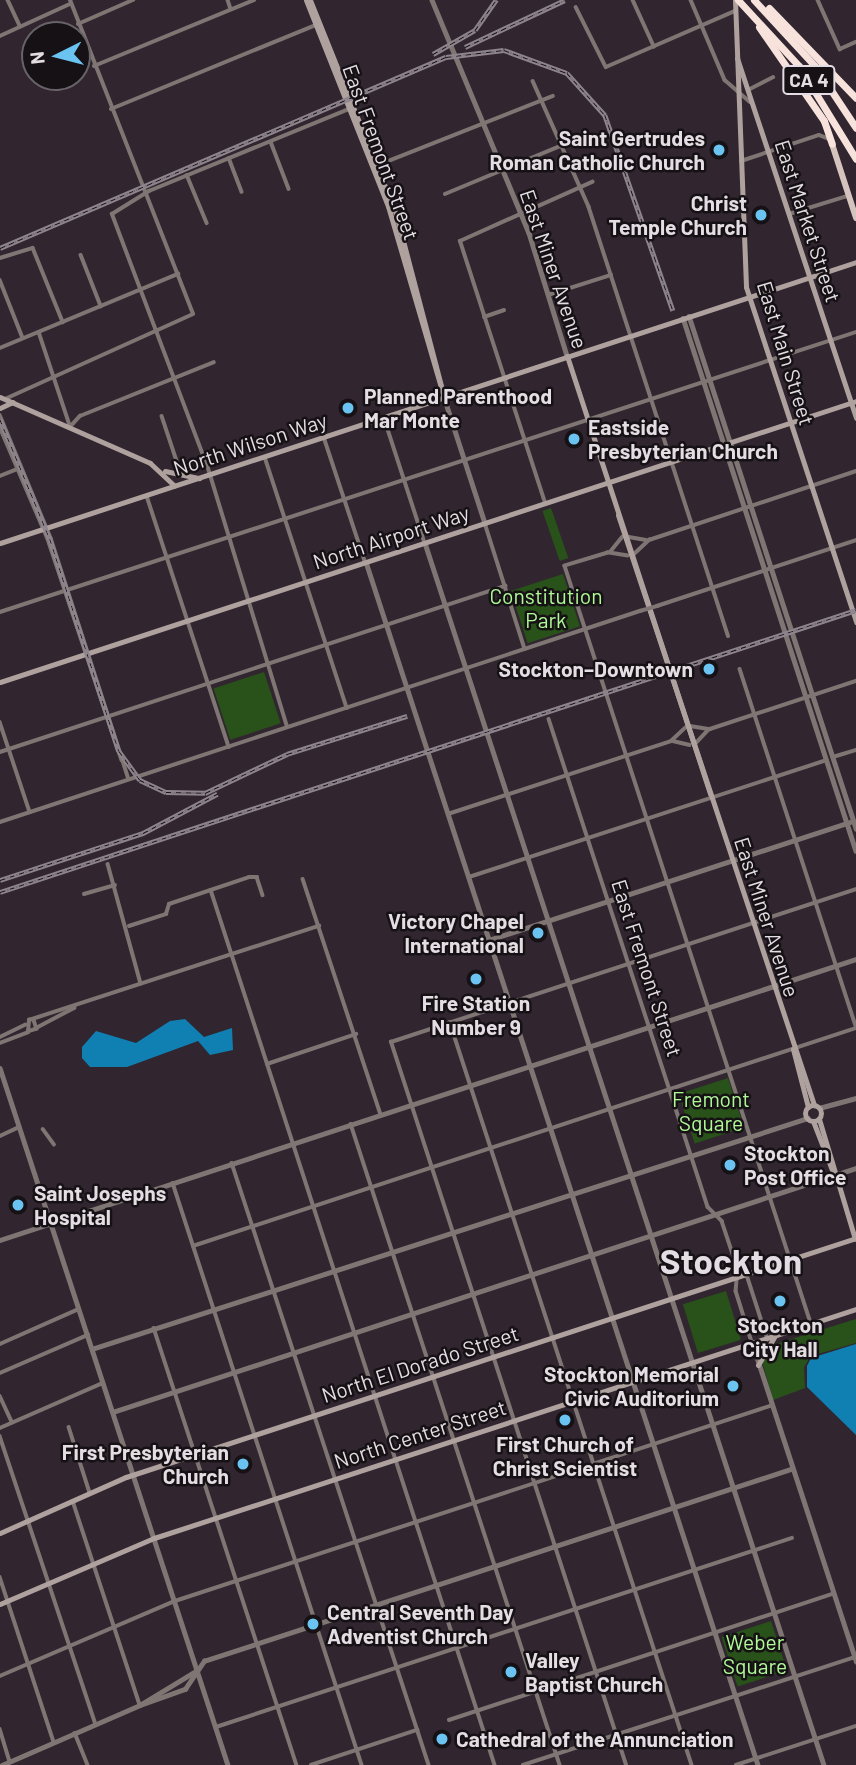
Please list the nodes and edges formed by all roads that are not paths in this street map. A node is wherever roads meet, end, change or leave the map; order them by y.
1 (8, 0) edge
2 (134, 0) edge
3 (228, 0) edge
4 (254, 0) edge
5 (308, 0) edge
6 (432, 0) edge
7 (633, 0) edge
8 (691, 0) edge
9 (736, 0) edge
10 (756, 0) edge
11 (818, 0) edge
12 (70, 2) edge
13 (576, 7) dead end
14 (232, 9) junction
15 (750, 11) junction
16 (735, 12) junction
17 (77, 21) edge
18 (85, 21) edge
19 (316, 25) junction
20 (20, 26) junction
21 (702, 26) junction
22 (0, 36) edge
23 (856, 42) edge
24 (653, 46) junction
25 (91, 58) edge
26 (737, 58) junction
27 (94, 66) junction
28 (773, 77) dead end
29 (533, 81) dead end
30 (736, 90) junction
31 (748, 90) junction
32 (553, 96) dead end
33 (856, 98) edge
34 (542, 101) junction
35 (349, 108) junction
36 (111, 109) junction
37 (757, 113) junction
38 (482, 127) junction
39 (856, 128) edge
40 (577, 139) dead end
41 (271, 141) junction
42 (832, 144) junction
43 (561, 146) junction
44 (768, 152) junction
45 (229, 157) junction
46 (856, 159) edge
47 (740, 161) junction
48 (376, 167) junction
49 (502, 172) junction
50 (187, 175) junction
51 (592, 182) dead end
52 (580, 187) junction
53 (289, 188) dead end
54 (242, 192) dead end
55 (445, 194) dead end
56 (146, 195) junction
57 (849, 196) junction
58 (521, 214) junction
59 (789, 214) junction
60 (856, 218) edge
61 (207, 223) dead end
62 (81, 255) dead end
63 (0, 258) edge
64 (856, 262) edge
65 (178, 274) junction
66 (611, 275) junction
67 (810, 277) junction
68 (0, 279) edge
69 (141, 290) junction
70 (548, 295) junction
71 (749, 297) junction
72 (102, 306) junction
73 (505, 310) dead end
74 (484, 317) junction
75 (686, 317) junction
76 (64, 322) junction
77 (157, 331) junction
78 (39, 332) junction
79 (856, 332) edge
80 (631, 336) junction
81 (23, 338) junction
82 (830, 340) junction
83 (0, 348) edge
84 (567, 356) junction
85 (770, 360) junction
86 (214, 362) dead end
87 (55, 373) junction
88 (176, 377) junction
89 (503, 379) junction
90 (710, 379) junction
91 (703, 381) junction
92 (444, 397) junction
93 (3, 398) edge
94 (651, 398) junction
95 (13, 402) junction
96 (853, 402) edge
97 (0, 408) edge
98 (0, 415) edge
99 (162, 416) dead end
100 (384, 417) junction
101 (856, 418) edge
102 (587, 419) junction
103 (791, 423) junction
104 (0, 427) edge
105 (70, 427) junction
106 (324, 437) junction
107 (524, 440) junction
108 (731, 443) junction
109 (724, 446) junction
110 (265, 456) junction
111 (464, 460) junction
112 (672, 462) junction
113 (20, 468) junction
114 (180, 470) junction
115 (165, 471) junction
116 (856, 471) edge
117 (207, 475) junction
118 (0, 476) edge
119 (199, 478) junction
120 (405, 480) junction
121 (607, 483) junction
122 (174, 485) junction
123 (811, 485) junction
124 (146, 495) junction
125 (345, 499) junction
126 (545, 503) junction
127 (751, 505) junction
128 (744, 507) junction
129 (285, 519) junction
130 (485, 523) junction
131 (692, 524) junction
132 (45, 528) junction
133 (625, 537) junction
134 (226, 538) junction
135 (649, 540) junction
136 (856, 540) edge
137 (425, 542) junction
138 (0, 543) edge
139 (832, 548) junction
140 (608, 553) junction
141 (631, 555) junction
142 (167, 558) junction
143 (366, 562) junction
144 (771, 568) junction
145 (764, 570) junction
146 (306, 582) junction
147 (505, 586) junction
148 (713, 587) junction
149 (67, 591) junction
150 (246, 601) junction
151 (445, 606) junction
152 (0, 612) edge
153 (187, 621) junction
154 (856, 622) edge
155 (386, 625) junction
156 (586, 629) junction
157 (728, 636) dead end
158 (327, 645) junction
159 (525, 649) junction
160 (87, 653) junction
161 (267, 664) junction
162 (466, 669) junction
163 (740, 669) dead end
164 (856, 681) edge
165 (0, 682) edge
166 (208, 684) junction
167 (407, 688) junction
168 (810, 696) junction
169 (347, 708) junction
170 (754, 714) junction
171 (108, 716) junction
172 (549, 719) dead end
173 (0, 723) edge
174 (288, 727) junction
175 (687, 727) junction
176 (710, 729) junction
177 (671, 741) junction
178 (693, 744) junction
179 (229, 747) junction
180 (9, 749) junction
181 (856, 750) edge
182 (0, 752) edge
183 (627, 755) junction
184 (830, 758) junction
185 (567, 775) junction
186 (775, 776) junction
187 (129, 779) junction
188 (507, 795) junction
189 (710, 796) junction
190 (30, 812) junction
191 (448, 814) junction
192 (647, 818) junction
193 (855, 820) edge
194 (0, 822) edge
195 (847, 823) junction
196 (856, 828) edge
197 (587, 838) junction
198 (795, 839) junction
199 (856, 851) edge
200 (528, 857) junction
201 (731, 860) junction
202 (108, 864) dead end
203 (469, 877) junction
204 (303, 878) dead end
205 (667, 881) junction
206 (115, 885) junction
207 (856, 889) edge
208 (211, 890) junction
209 (84, 894) dead end
210 (263, 895) dead end
211 (608, 900) junction
212 (816, 902) junction
213 (548, 921) junction
214 (752, 923) junction
215 (129, 926) junction
216 (319, 926) junction
217 (489, 940) junction
218 (688, 944) junction
219 (232, 954) junction
220 (856, 959) edge
221 (629, 964) junction
222 (836, 965) junction
223 (569, 983) junction
224 (141, 984) junction
225 (772, 986) junction
226 (509, 1003) junction
227 (75, 1007) junction
228 (708, 1007) junction
229 (34, 1020) junction
230 (450, 1022) junction
231 (25, 1026) junction
232 (38, 1027) junction
233 (649, 1027) junction
234 (856, 1027) edge
235 (29, 1032) junction
236 (356, 1034) junction
237 (0, 1040) edge
238 (590, 1046) junction
239 (793, 1049) junction
240 (267, 1064) junction
241 (530, 1066) junction
242 (0, 1068) edge
243 (729, 1070) junction
244 (801, 1082) junction
245 (470, 1085) junction
246 (670, 1090) junction
247 (810, 1093) junction
248 (856, 1098) edge
249 (411, 1105) junction
250 (610, 1109) junction
251 (815, 1112) junction
252 (381, 1115) junction
253 (351, 1124) junction
254 (19, 1127) junction
255 (43, 1129) dead end
256 (550, 1129) junction
257 (749, 1133) junction
258 (0, 1136) edge
259 (54, 1144) dead end
260 (292, 1144) junction
261 (491, 1148) junction
262 (690, 1153) junction
263 (232, 1163) junction
264 (431, 1168) junction
265 (856, 1168) edge
266 (631, 1172) junction
267 (834, 1175) junction
268 (173, 1183) junction
269 (371, 1187) junction
270 (571, 1192) junction
271 (770, 1196) junction
272 (312, 1207) junction
273 (512, 1211) junction
274 (715, 1214) junction
275 (51, 1223) junction
276 (253, 1226) junction
277 (452, 1231) junction
278 (651, 1235) junction
279 (856, 1239) edge
280 (0, 1240) edge
281 (193, 1246) junction
282 (392, 1250) junction
283 (592, 1255) junction
284 (790, 1260) junction
285 (334, 1269) junction
286 (532, 1274) junction
287 (747, 1275) junction
288 (737, 1279) junction
289 (273, 1289) junction
290 (472, 1294) junction
291 (673, 1299) junction
292 (79, 1309) junction
293 (214, 1309) junction
294 (856, 1309) edge
295 (412, 1313) junction
296 (612, 1318) junction
297 (811, 1323) junction
298 (154, 1328) junction
299 (354, 1332) junction
300 (776, 1334) junction
301 (88, 1335) junction
302 (553, 1337) junction
303 (767, 1337) junction
304 (752, 1342) junction
305 (0, 1344) edge
306 (92, 1349) junction
307 (294, 1352) junction
308 (493, 1357) junction
309 (692, 1361) junction
310 (758, 1365) junction
311 (234, 1372) junction
312 (0, 1373) edge
313 (433, 1376) junction
314 (633, 1381) junction
315 (103, 1383) junction
316 (174, 1391) junction
317 (0, 1396) edge
318 (374, 1396) junction
319 (573, 1400) junction
320 (770, 1405) junction
321 (113, 1412) junction
322 (314, 1415) junction
323 (513, 1420) junction
324 (12, 1422) junction
325 (713, 1424) junction
326 (0, 1427) edge
327 (69, 1427) dead end
328 (255, 1435) junction
329 (0, 1436) edge
330 (454, 1439) junction
331 (654, 1443) junction
332 (195, 1455) junction
333 (395, 1459) junction
334 (594, 1463) junction
335 (792, 1469) junction
336 (133, 1475) junction
337 (335, 1478) junction
338 (534, 1483) junction
339 (733, 1488) junction
340 (90, 1493) junction
341 (275, 1498) junction
342 (73, 1501) junction
343 (474, 1502) junction
344 (674, 1506) junction
345 (216, 1517) junction
346 (30, 1520) junction
347 (415, 1522) junction
348 (614, 1526) junction
349 (0, 1533) edge
350 (154, 1538) junction
351 (792, 1538) dead end
352 (356, 1541) junction
353 (555, 1546) junction
354 (754, 1551) junction
355 (296, 1561) junction
356 (94, 1563) junction
357 (495, 1565) junction
358 (695, 1569) junction
359 (0, 1577) edge
360 (51, 1581) junction
361 (236, 1581) junction
362 (436, 1585) junction
363 (635, 1589) junction
364 (832, 1594) junction
365 (8, 1601) junction
366 (174, 1601) junction
367 (0, 1604) edge
368 (376, 1604) junction
369 (575, 1608) junction
370 (774, 1613) junction
371 (316, 1624) junction
372 (114, 1626) junction
373 (515, 1628) junction
374 (715, 1632) junction
375 (71, 1644) junction
376 (257, 1644) junction
377 (456, 1647) junction
378 (655, 1652) junction
379 (855, 1659) edge
380 (28, 1663) junction
381 (397, 1667) junction
382 (197, 1670) junction
383 (596, 1671) junction
384 (0, 1676) edge
385 (795, 1676) junction
386 (187, 1686) junction
387 (337, 1687) junction
388 (204, 1689) junction
389 (536, 1691) junction
390 (736, 1695) junction
391 (140, 1705) junction
392 (277, 1707) junction
393 (477, 1711) junction
394 (676, 1715) junction
395 (449, 1720) dead end
396 (96, 1724) junction
397 (856, 1726) edge
398 (216, 1727) junction
399 (0, 1729) edge
400 (417, 1730) junction
401 (75, 1733) junction
402 (617, 1734) junction
403 (815, 1739) junction
404 (54, 1742) junction
405 (358, 1750) junction
406 (556, 1754) junction
407 (756, 1758) junction
408 (10, 1761) junction
409 (2, 1765) edge
410 (88, 1765) edge
411 (228, 1765) edge
412 (296, 1765) edge
413 (311, 1765) edge
414 (362, 1765) edge
415 (429, 1765) edge
416 (495, 1765) edge
417 (523, 1765) edge
418 (560, 1765) edge
419 (626, 1765) edge
420 (692, 1765) edge
421 (736, 1765) edge
422 (758, 1765) edge
423 (824, 1765) edge

1 - 20 street
2 - 18 street
3 - 14 street
4 - 14 street
5 - 19 main road, East Fremont Street
5 - 48 main road, East Fremont Street
6 - 38 street, East Miner Avenue
7 - 24 street
8 - 21 street, East Market Street
9 - 15 highway, CA 4
9 - 16 main road, East Main Street
10 - 33 highway
10 - 39 highway, CA 4
11 - 23 street
12 - 17 street
12 - 20 street
13 - 24 street
14 - 27 street
15 - 42 highway
15 - 46 highway, CA 4
16 - 21 street
16 - 26 main road, East Main Street
19 - 35 main road, East Fremont Street
19 - 36 street
20 - 22 street
21 - 24 street
21 - 30 street, East Market Street
25 - 27 street
26 - 30 main road, East Main Street
26 - 31 main road, East Market Street
27 - 36 street
28 - 31 street
29 - 34 street
30 - 37 street, East Market Street
30 - 47 main road, East Main Street
31 - 37 main road, East Market Street
32 - 34 street
34 - 38 street
34 - 43 street
35 - 41 street
35 - 48 main road, East Fremont Street
36 - 56 street
37 - 44 main road, East Market Street
38 - 48 street
38 - 49 street, East Miner Avenue
40 - 43 street
41 - 45 street
41 - 53 street
42 - 44 street
42 - 57 main road
43 - 49 street
43 - 52 street
44 - 47 street
44 - 59 main road, East Market Street
45 - 50 street
45 - 54 street
47 - 71 main road, East Main Street
48 - 92 main road, East Fremont Street
49 - 55 street
49 - 58 street, East Miner Avenue
50 - 56 street
50 - 61 street
51 - 52 street
52 - 58 street
52 - 66 street
56 - 65 street
56 - 69 street
57 - 59 street
57 - 60 main road
58 - 70 street, East Miner Avenue
58 - 74 street
59 - 67 main road, East Market Street
62 - 72 street
63 - 76 street
64 - 67 main road, North Wilson Way
65 - 69 street
65 - 77 street
66 - 70 street
66 - 80 street
67 - 71 main road, North Wilson Way
67 - 82 main road, East Market Street
68 - 81 street
69 - 72 street
69 - 77 street
70 - 84 street, East Miner Avenue
71 - 75 main road, North Wilson Way
71 - 85 main road, East Main Street
72 - 76 street
73 - 74 street
74 - 89 street
75 - 80 main road, North Wilson Way
75 - 90 street
75 - 91 street
76 - 78 street
77 - 87 street
77 - 88 street
78 - 81 street
78 - 87 street
79 - 82 street
80 - 84 main road, North Wilson Way
80 - 94 street
81 - 83 street
82 - 85 street
82 - 96 main road, East Market Street
84 - 89 main road, North Wilson Way
84 - 102 main road, East Miner Avenue
85 - 90 street
85 - 103 main road, East Main Street
86 - 88 street
87 - 93 street
87 - 105 street
88 - 105 street
88 - 117 street
89 - 92 main road, North Wilson Way
89 - 107 street
90 - 91 street
90 - 108 street
91 - 94 street
91 - 109 street
92 - 100 main road, North Wilson Way
92 - 111 street, East Fremont Street
93 - 95 main road
94 - 102 street
94 - 112 street
95 - 97 main road
95 - 105 main road
96 - 101 main road, East Market Street
96 - 103 main road, North Airport Way
98 - 113 street
99 - 114 street
100 - 106 main road, North Wilson Way
100 - 120 street
102 - 107 street
102 - 121 main road, East Miner Avenue
103 - 108 main road, North Airport Way
103 - 123 main road, East Main Street
104 - 113 street
105 - 115 main road
106 - 110 main road, North Wilson Way
106 - 125 street
107 - 111 street
107 - 126 street
108 - 109 main road, North Airport Way
108 - 127 street
109 - 112 main road, North Airport Way
109 - 128 street
110 - 117 main road, North Wilson Way
110 - 129 street
111 - 120 street
111 - 130 street, East Fremont Street
112 - 121 main road, North Airport Way
112 - 131 street
113 - 118 street
113 - 132 street
114 - 115 main road
114 - 119 main road
115 - 122 main road
116 - 123 street
117 - 119 main road, North Wilson Way
117 - 134 street
119 - 122 main road, North Wilson Way
120 - 125 street
120 - 137 street
121 - 126 main road, North Airport Way
121 - 133 main road, East Miner Avenue
122 - 124 main road, North Wilson Way
123 - 127 street
123 - 139 main road, East Main Street
124 - 132 main road, North Wilson Way
124 - 142 street
125 - 129 street
125 - 143 street
126 - 130 main road, North Airport Way
127 - 128 street
127 - 144 street
128 - 131 street
128 - 145 street
129 - 134 street
129 - 146 street
130 - 137 main road, North Airport Way
130 - 147 street, East Fremont Street
131 - 135 street
131 - 148 street
132 - 138 main road, North Wilson Way
132 - 149 street
133 - 135 street
133 - 140 street
133 - 141 main road, East Miner Avenue
134 - 142 street
134 - 150 street
135 - 141 street
136 - 139 street
137 - 143 main road, North Airport Way
137 - 151 street
139 - 144 street
139 - 154 main road, East Main Street
140 - 141 street
140 - 156 street
141 - 175 main road, East Miner Avenue
142 - 149 street
142 - 153 street
143 - 146 main road, North Airport Way
143 - 155 street
144 - 145 street
144 - 168 street
145 - 148 street
145 - 168 street
146 - 150 main road, North Airport Way
146 - 158 street
147 - 151 street
147 - 159 street, East Fremont Street
148 - 156 street, bridge
148 - 157 street
149 - 152 street
149 - 160 street
150 - 153 main road, North Airport Way
150 - 161 street
151 - 155 street
151 - 162 street
153 - 160 main road, North Airport Way
153 - 166 street
155 - 158 street
155 - 167 street
156 - 159 street
156 - 183 street
158 - 161 street
158 - 169 street
159 - 162 street
160 - 165 main road, North Airport Way
160 - 171 street
161 - 166 street
161 - 174 street
162 - 167 street
162 - 188 street
163 - 170 street
164 - 168 street
166 - 171 street
166 - 179 street
167 - 169 street
167 - 191 street
168 - 170 street
168 - 184 street
169 - 174 street
170 - 176 street
170 - 186 street
171 - 180 street
171 - 187 street
172 - 185 street, East Fremont Street
173 - 180 street
174 - 179 street
175 - 176 street
175 - 177 street
175 - 178 main road, East Miner Avenue
176 - 178 street
177 - 178 street
177 - 183 street
178 - 189 main road, East Miner Avenue
179 - 187 street
180 - 182 street
180 - 190 street
181 - 184 street
183 - 185 street
183 - 192 street
184 - 186 street
184 - 193 street
184 - 195 street
185 - 188 street
185 - 197 street, East Fremont Street
186 - 189 street
186 - 198 street
187 - 190 street
188 - 191 street
188 - 200 street
189 - 192 street
189 - 201 main road, East Miner Avenue
190 - 194 street
191 - 203 street
192 - 197 street
192 - 205 street
193 - 195 street
193 - 196 street
195 - 198 street
195 - 199 street
197 - 200 street
197 - 211 street, East Fremont Street
198 - 201 street
198 - 212 street
200 - 203 street
200 - 213 street
201 - 205 street
201 - 214 main road, East Miner Avenue
202 - 206 street
203 - 217 street
204 - 216 street
205 - 211 street
205 - 218 street
206 - 209 street
206 - 215 street
207 - 212 street
208 - 210 street
208 - 215 street
208 - 219 street
211 - 213 street
211 - 221 street, East Fremont Street
212 - 214 street
212 - 222 street
213 - 217 street
213 - 223 street
214 - 218 street
214 - 225 main road, East Miner Avenue
215 - 224 street
216 - 219 street
216 - 236 street
217 - 226 street
218 - 221 street
218 - 228 street
219 - 224 street
219 - 240 street
220 - 222 street
221 - 223 street
221 - 233 street, East Fremont Street
222 - 225 street
222 - 234 street
223 - 226 street
223 - 238 street
224 - 227 street
225 - 228 street
225 - 239 main road, East Miner Avenue
226 - 230 street
226 - 241 street
227 - 229 street
227 - 232 street
228 - 233 street
228 - 243 street
229 - 231 street
229 - 232 street
230 - 245 street
230 - 249 street
231 - 235 street
231 - 237 street
232 - 235 street
233 - 238 street
233 - 246 street, East Fremont Street
234 - 239 street
235 - 237 street
236 - 240 street
236 - 252 street
238 - 241 street
238 - 250 street
239 - 243 street
239 - 244 main road, East Miner Avenue
239 - 247 main road, East Miner Avenue
240 - 260 street
241 - 245 street
241 - 256 street
242 - 254 street
243 - 246 street
243 - 257 street
244 - 247 main road
244 - 251 main road, East Miner Avenue
245 - 249 street
245 - 261 street
246 - 250 street
246 - 262 street, East Fremont Street
247 - 251 main road, East Miner Avenue
248 - 251 street
249 - 252 street
249 - 264 street
250 - 256 street
250 - 266 street
251 - 257 street
251 - 267 main road, East Miner Avenue
252 - 253 street
253 - 260 street
253 - 269 street
254 - 258 street
254 - 275 street
255 - 259 street
256 - 261 street
256 - 270 street
257 - 262 street
257 - 271 street
260 - 263 street
260 - 272 street
261 - 264 street
261 - 273 street
262 - 266 street
262 - 274 street, East Fremont Street
263 - 268 street
263 - 276 street
264 - 269 street
264 - 277 street
265 - 267 street
266 - 270 street
266 - 278 street
267 - 271 street
267 - 279 main road, East Miner Avenue
268 - 275 street
268 - 281 street
269 - 272 street
269 - 282 street
270 - 273 street
270 - 283 street
271 - 274 street
271 - 284 street
272 - 276 street
272 - 285 street
273 - 277 street
273 - 286 street
274 - 278 street
274 - 288 street, East Fremont Street
275 - 280 street
275 - 292 street
276 - 281 street
276 - 289 street
277 - 282 street
277 - 290 street
278 - 283 street
278 - 291 street
279 - 284 main road, North El Dorado Street
281 - 293 street
282 - 285 street
282 - 295 street
283 - 286 street
283 - 296 street
284 - 287 main road, North El Dorado Street
284 - 297 street
285 - 289 street
285 - 299 street
286 - 290 street
286 - 302 street
287 - 288 main road, North El Dorado Street
287 - 303 street
288 - 291 main road, North El Dorado Street
288 - 304 street, East Fremont Street
289 - 293 street
289 - 307 street
290 - 295 street
290 - 308 street
291 - 296 main road, North El Dorado Street
291 - 309 street
292 - 301 street
292 - 305 street
293 - 298 street
293 - 311 street
294 - 297 main road, North Center Street
295 - 299 street
295 - 313 street
296 - 302 main road, North El Dorado Street
296 - 314 street
297 - 300 main road, North Center Street
298 - 306 street
298 - 316 street
299 - 307 street
299 - 318 street
300 - 303 main road, North Center Street
300 - 310 main road
301 - 306 street
301 - 312 street
302 - 308 main road, North El Dorado Street
302 - 319 street
303 - 304 main road, North Center Street
304 - 309 main road, North Center Street
304 - 310 street
306 - 315 street
307 - 311 street
307 - 322 street
308 - 313 main road, North El Dorado Street
308 - 323 street
309 - 314 main road, North Center Street
309 - 325 street
310 - 320 street
311 - 316 street
311 - 328 street
313 - 318 main road, North El Dorado Street
313 - 330 street
314 - 319 main road, North Center Street
314 - 331 street
315 - 321 street
315 - 324 street
316 - 321 street
316 - 332 street
317 - 324 street
318 - 322 main road, North El Dorado Street
318 - 333 street
319 - 323 main road, North Center Street
319 - 334 street
320 - 325 street
320 - 335 street
321 - 336 street
322 - 328 main road, North El Dorado Street
322 - 337 street
323 - 330 main road, North Center Street
323 - 338 street
324 - 326 street
325 - 331 street
325 - 339 street
327 - 340 street
328 - 332 main road, North El Dorado Street
328 - 341 street
329 - 346 street
330 - 333 main road, North Center Street
330 - 343 street
331 - 334 street
331 - 344 street
332 - 336 main road, North El Dorado Street
332 - 345 street
333 - 337 main road, North Center Street
333 - 347 street
334 - 338 street
334 - 348 street
335 - 339 street
335 - 364 street
336 - 340 main road, North El Dorado Street
336 - 350 street
337 - 341 main road, North Center Street
337 - 352 street
338 - 343 street
338 - 353 street
339 - 344 street
339 - 354 street
340 - 342 main road, North El Dorado Street
341 - 345 main road, North Center Street
341 - 355 street
342 - 346 main road, North El Dorado Street
342 - 356 street
343 - 347 street
343 - 357 street
344 - 348 street
344 - 358 street
345 - 350 main road, North Center Street
345 - 361 street
346 - 349 main road, North El Dorado Street
346 - 360 street
347 - 352 street
347 - 362 street
348 - 353 street
348 - 363 street
350 - 356 main road, North Center Street
350 - 366 street
351 - 354 street
352 - 355 street
352 - 368 street
353 - 357 street
353 - 369 street
354 - 358 street
354 - 370 street
355 - 361 street
355 - 371 street
356 - 360 main road, North Center Street
356 - 372 street
357 - 362 street
357 - 373 street
358 - 363 street
358 - 374 street
359 - 365 street
360 - 365 main road, North Center Street
360 - 375 street
361 - 366 street
361 - 376 street
362 - 368 street
362 - 377 street
363 - 369 street
363 - 378 street
364 - 370 street
364 - 379 street
365 - 367 main road, North Center Street
365 - 380 street
366 - 372 street
366 - 382 street
368 - 371 street
368 - 381 street
369 - 373 street
369 - 383 street
370 - 374 street
370 - 385 street
371 - 376 street
371 - 387 street
372 - 375 street
372 - 391 street
373 - 377 street
373 - 389 street
374 - 378 street
374 - 390 street
375 - 380 street
375 - 396 street
376 - 382 street
376 - 392 street
377 - 381 street
377 - 393 street
378 - 383 street
378 - 394 street
379 - 385 street
380 - 384 street
380 - 404 street
381 - 387 street
381 - 400 street
382 - 386 street
382 - 388 street
382 - 391 street
383 - 389 street
383 - 402 street
385 - 390 street
385 - 403 street
386 - 388 street
386 - 391 street
387 - 392 street
387 - 405 street
388 - 398 street
389 - 393 street
389 - 406 street
390 - 394 street
390 - 407 street
391 - 396 street
392 - 398 street
392 - 412 street
393 - 395 street
393 - 416 street
394 - 402 street
394 - 420 street
396 - 401 street
397 - 403 street
398 - 411 street
399 - 408 street
400 - 405 street
400 - 415 street
401 - 404 street
401 - 410 street
402 - 406 street
402 - 419 street
403 - 407 street
403 - 423 street
404 - 408 street
405 - 413 street
405 - 414 street
406 - 417 street
406 - 418 street
407 - 421 street
407 - 422 street
408 - 409 street

